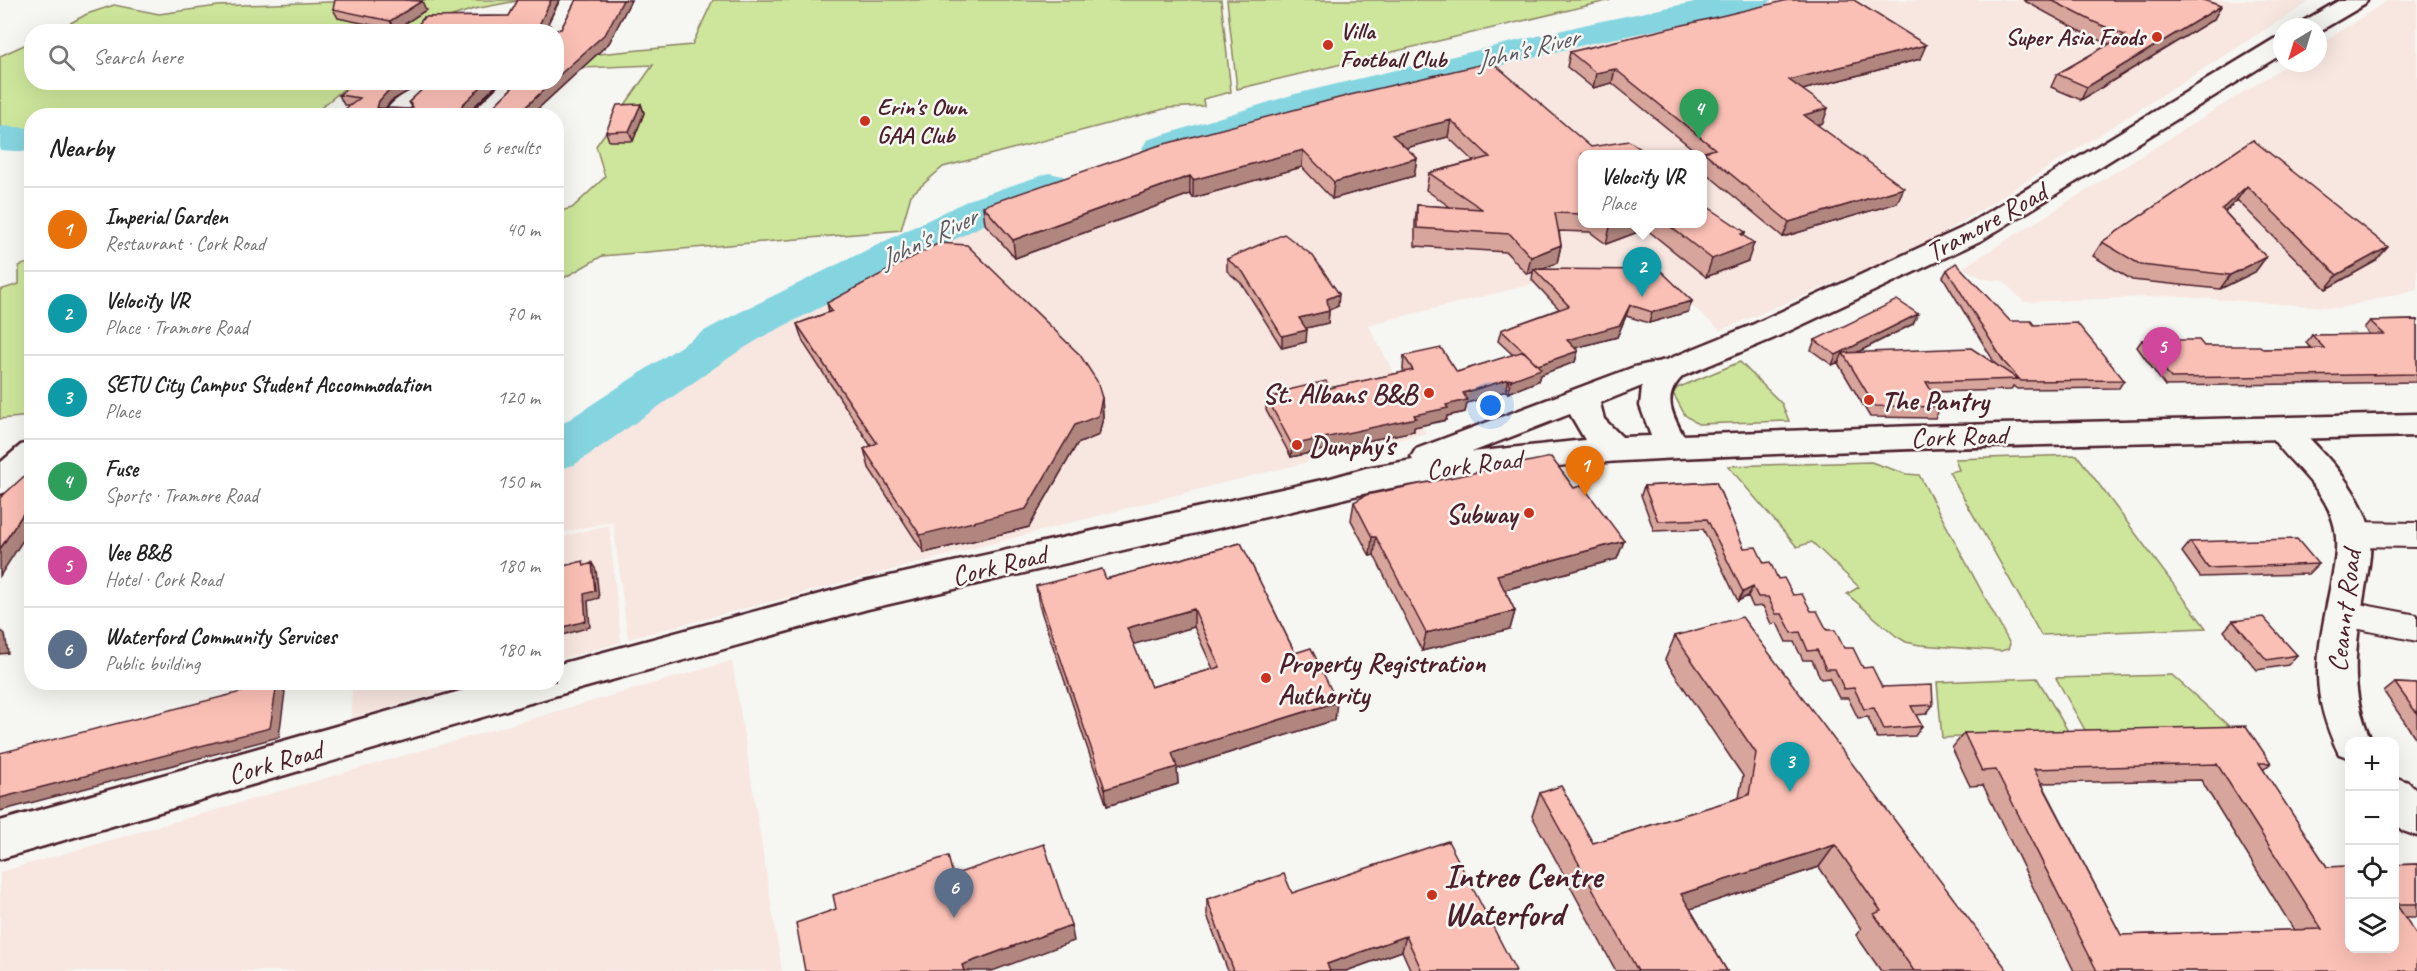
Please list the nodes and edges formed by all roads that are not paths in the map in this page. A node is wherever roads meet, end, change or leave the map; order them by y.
1 (572, 0) edge
2 (2356, 0) edge
3 (2325, 18) edge
4 (559, 24) edge
5 (2273, 50) edge
6 (509, 90) edge
7 (418, 94) edge
8 (401, 108) edge
9 (489, 108) edge
10 (1672, 369) junction
11 (1584, 396) junction
12 (2414, 428) edge
13 (2282, 429) junction
14 (1672, 446) junction
15 (1615, 449) junction
16 (1366, 480) junction
17 (2353, 534) junction
18 (2417, 535) edge
19 (2343, 614) junction
20 (2417, 628) edge
21 (564, 679) edge
22 (522, 690) edge
23 (2351, 737) edge
24 (2399, 791) edge
25 (2417, 796) edge
26 (2399, 800) edge
27 (2417, 818) edge
28 (0, 840) edge

1 - 4 main road
2 - 3 main road
5 - 10 main road, Tramore Road
6 - 9 main road
7 - 8 street
10 - 11 main road, Tramore Road
10 - 14 main road
11 - 15 main road
11 - 16 main road, Tramore Road
12 - 13 main road, Cork Road
13 - 14 main road, Cork Road
13 - 17 main road, Ceannt Road
14 - 15 main road, Cork Road
15 - 16 main road, Cork Road
16 - 21 main road, Cork Road
17 - 18 street
17 - 19 main road, Ceannt Road
19 - 20 street
19 - 23 main road, Ceannt Road
22 - 28 main road, Cork Road
24 - 25 street
26 - 27 main road

